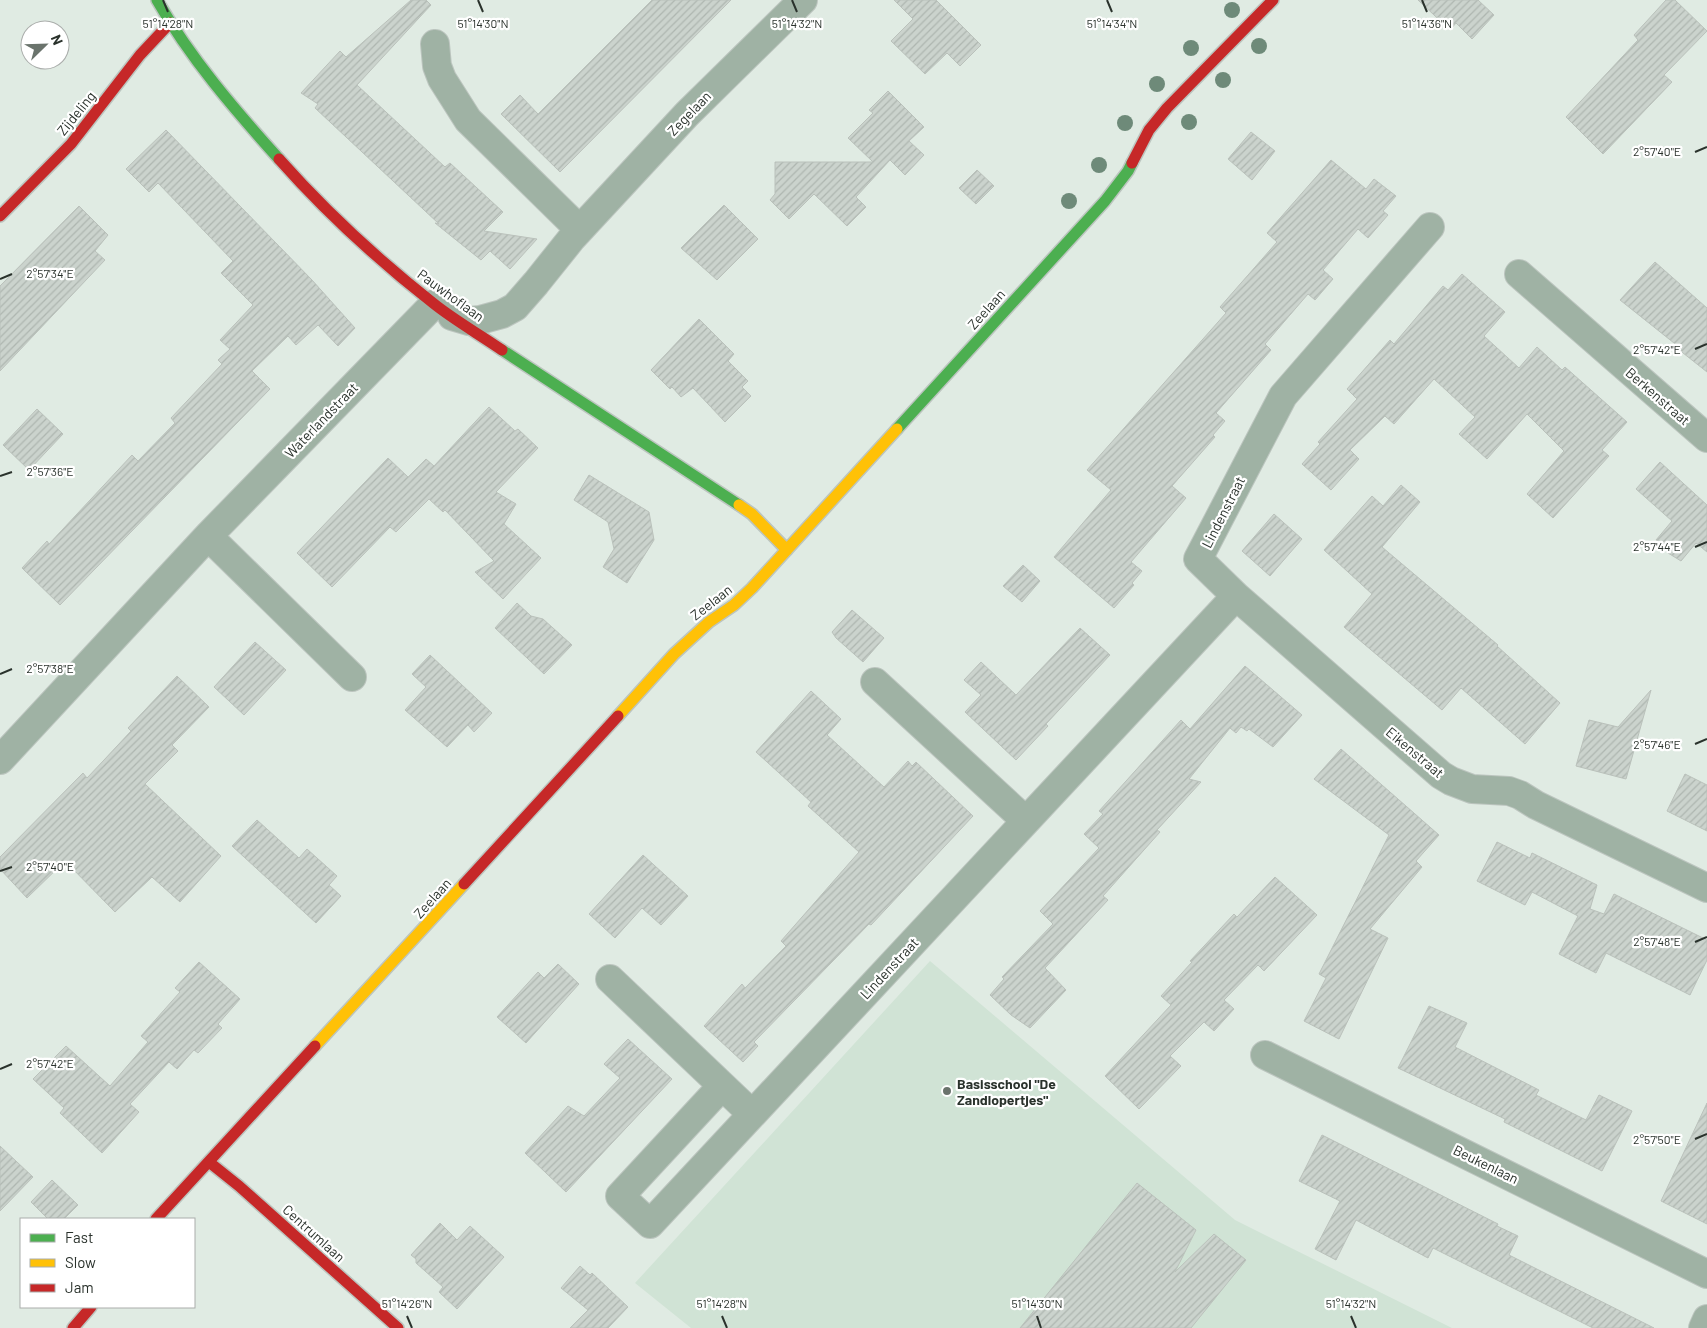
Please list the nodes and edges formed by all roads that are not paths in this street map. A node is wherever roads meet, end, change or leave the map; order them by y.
1 (157, 0) edge
2 (803, 0) edge
3 (1273, 0) edge
4 (170, 24) junction
5 (435, 44) dead end
6 (0, 216) edge
7 (1430, 227) dead end
8 (579, 230) junction
9 (1519, 274) dead end
10 (443, 310) junction
11 (1707, 438) edge
12 (208, 536) junction
13 (787, 550) junction
14 (1236, 596) junction
15 (352, 677) dead end
16 (875, 682) dead end
17 (0, 760) edge
18 (1026, 821) junction
19 (1707, 888) edge
20 (610, 979) dead end
21 (1265, 1055) dead end
22 (722, 1086) junction
23 (752, 1114) junction
24 (209, 1162) junction
25 (157, 1218) edge
26 (1707, 1274) edge
27 (90, 1308) edge
28 (1707, 1320) edge
29 (73, 1328) edge
30 (398, 1328) edge
31 (1703, 1328) edge

1 - 4 street, Pauwhoflaan
2 - 8 street, Zegelaan
3 - 13 street, Zeelaan
4 - 6 street, Zijdeling
4 - 10 street, Pauwhoflaan
5 - 8 street
7 - 14 street, Lindenstraat
8 - 10 street, Zegelaan
9 - 11 street, Berkenstraat
10 - 12 street, Waterlandstraat
10 - 13 street, Pauwhoflaan
12 - 15 street
12 - 17 street, Waterlandstraat
13 - 24 street, Zeelaan
14 - 18 street, Lindenstraat
14 - 19 street, Eikenstraat
16 - 18 street
18 - 23 street, Lindenstraat
20 - 22 street
21 - 26 street, Beukenlaan
22 - 23 street
22 - 23 street, Lindenstraat
24 - 25 street, Zeelaan
24 - 30 street, Centrumlaan
27 - 29 street
28 - 31 street

